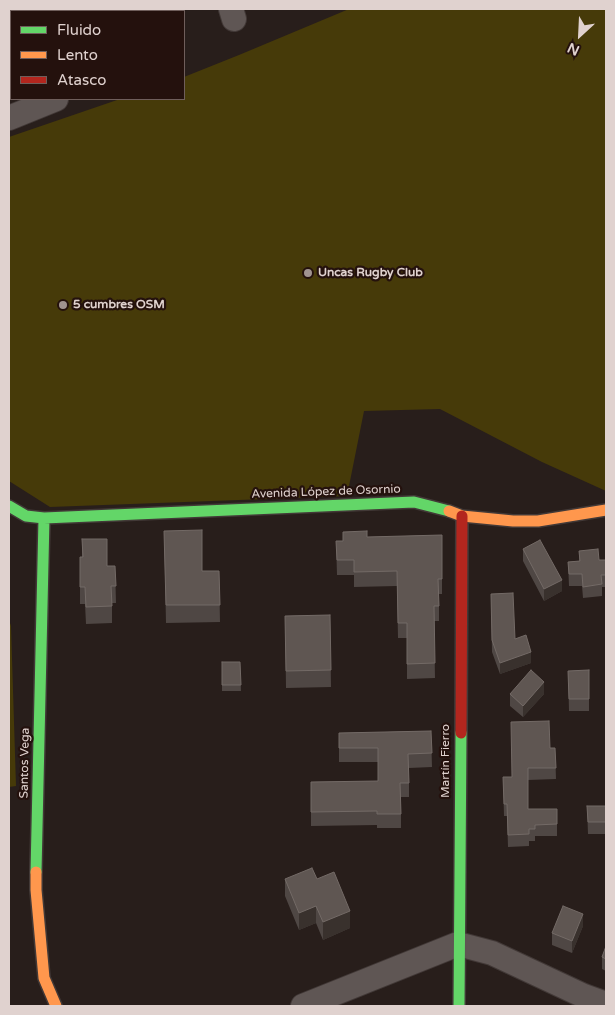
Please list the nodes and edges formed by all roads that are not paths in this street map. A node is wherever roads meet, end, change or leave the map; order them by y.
1 (54, 100) edge
2 (9, 118) edge
3 (9, 506) edge
4 (606, 510) edge
5 (462, 516) junction
6 (44, 518) junction
7 (458, 944) junction
8 (606, 1004) edge
9 (56, 1006) edge
10 (303, 1006) edge
11 (459, 1006) edge

1 - 2 street
3 - 6 street, Avenida López de Osornio
4 - 5 street, Avenida López de Osornio
5 - 6 street, Avenida López de Osornio
5 - 7 street, Martín Fierro
6 - 9 street, Santos Vega
7 - 8 street
7 - 10 street
7 - 11 street, Martín Fierro

